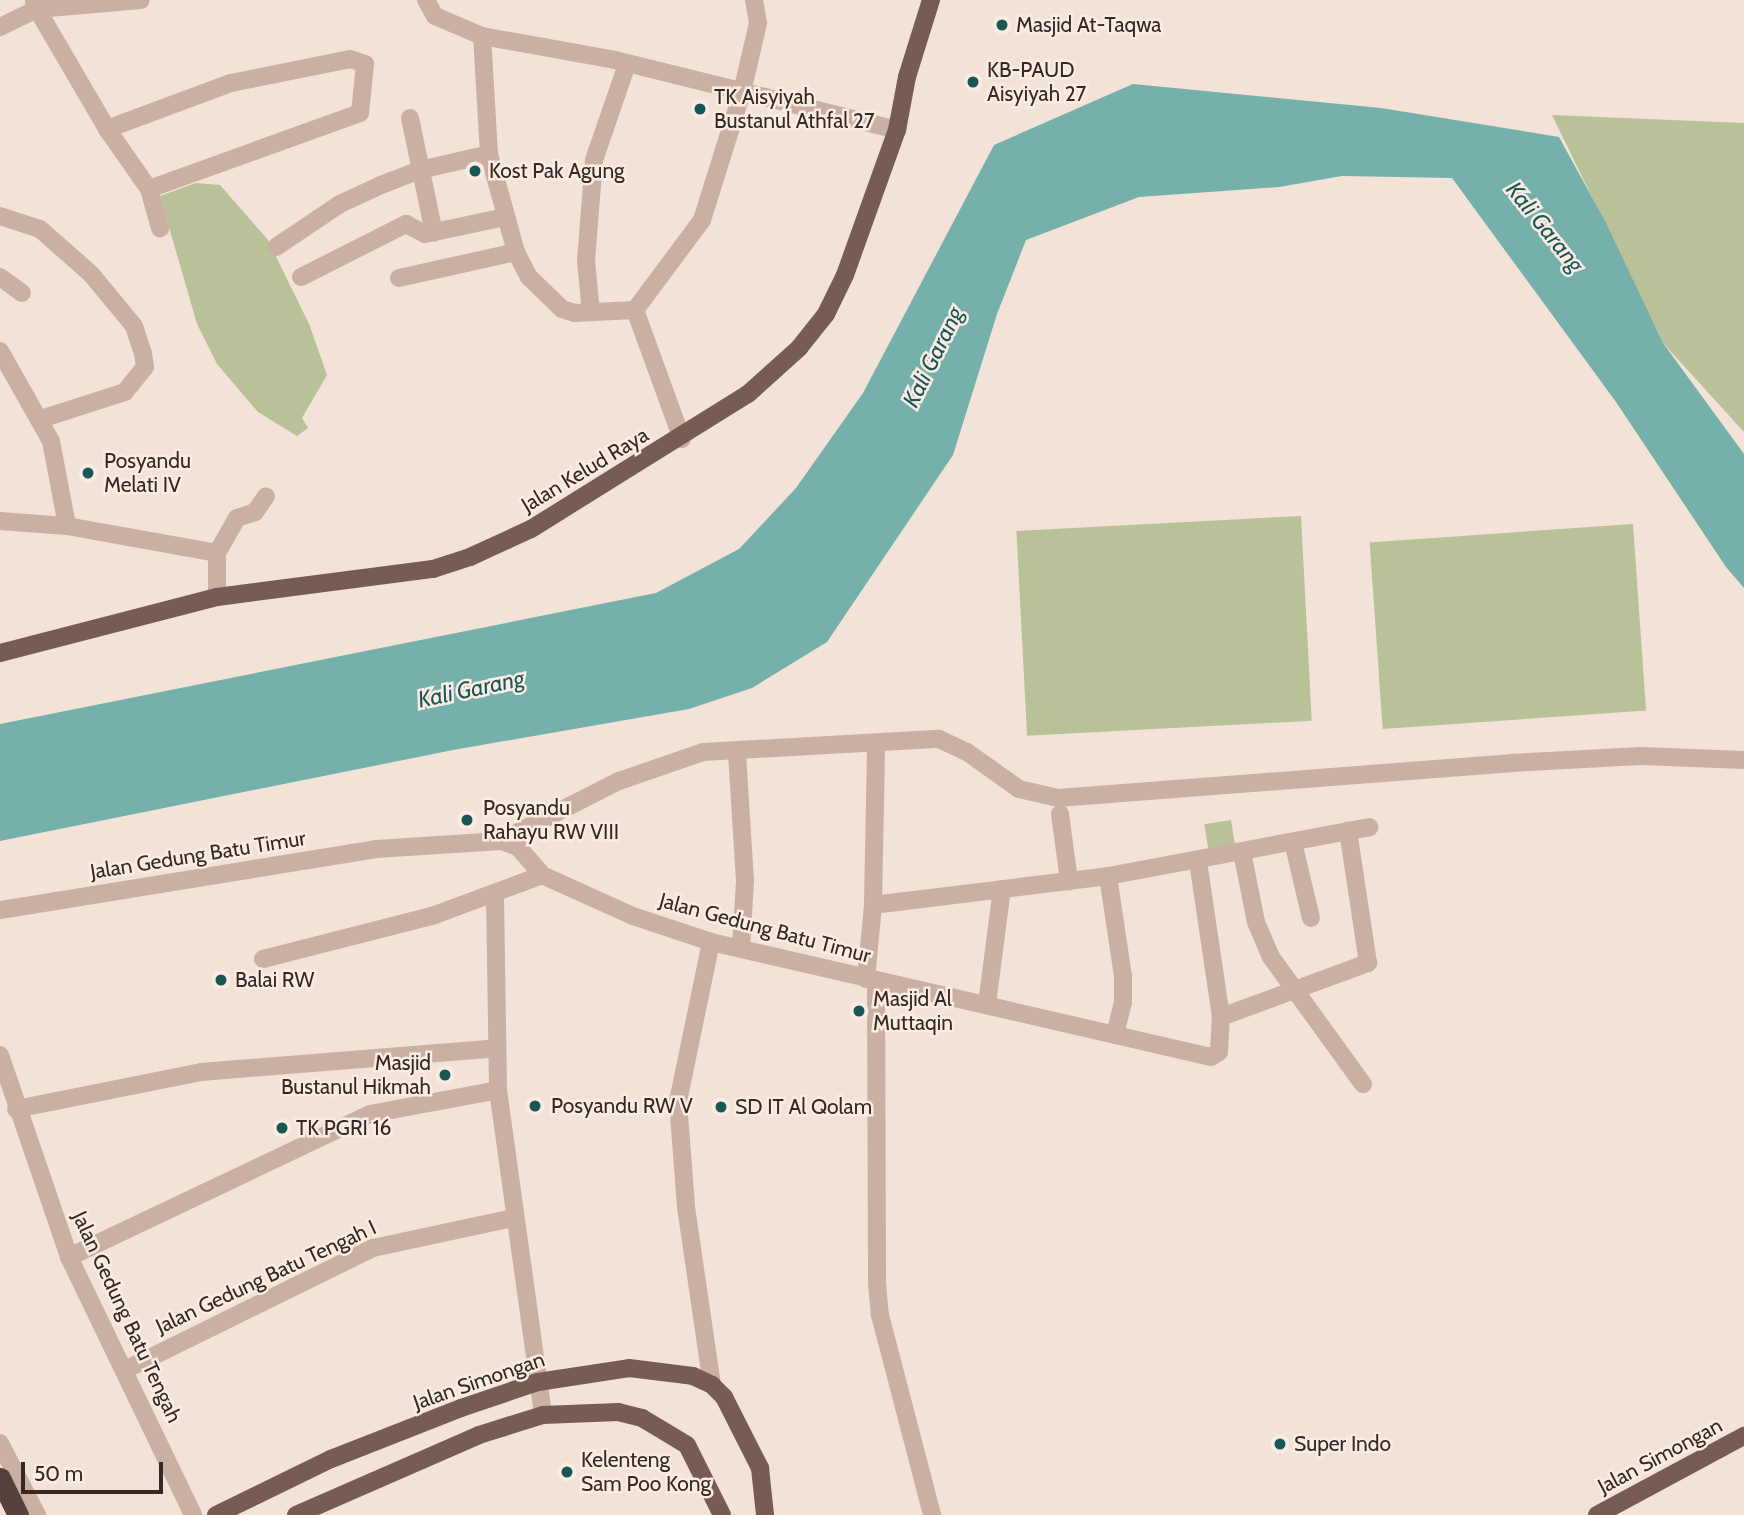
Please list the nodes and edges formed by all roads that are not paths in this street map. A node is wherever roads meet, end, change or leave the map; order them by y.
1 (141, 0) edge
2 (426, 0) edge
3 (754, 0) edge
4 (931, 0) edge
5 (35, 4) edge
6 (0, 27) edge
7 (482, 36) junction
8 (627, 64) junction
9 (742, 92) junction
10 (410, 118) dead end
11 (107, 129) junction
12 (897, 130) junction
13 (489, 154) junction
14 (420, 170) junction
15 (149, 189) junction
16 (0, 216) edge
17 (505, 217) junction
18 (160, 228) dead end
19 (434, 233) junction
20 (276, 247) dead end
21 (516, 252) junction
22 (0, 277) edge
23 (300, 277) dead end
24 (399, 278) dead end
25 (22, 293) dead end
26 (635, 310) junction
27 (591, 312) junction
28 (0, 351) edge
29 (41, 419) junction
30 (682, 439) junction
31 (266, 496) dead end
32 (0, 521) edge
33 (67, 526) junction
34 (217, 554) junction
35 (218, 597) junction
36 (0, 652) edge
37 (876, 743) junction
38 (737, 752) junction
39 (1744, 760) edge
40 (1060, 814) dead end
41 (1369, 827) dead end
42 (1348, 830) junction
43 (501, 841) junction
44 (1293, 842) junction
45 (1242, 852) junction
46 (1198, 862) junction
47 (542, 875) junction
48 (1108, 876) junction
49 (1069, 881) junction
50 (1002, 889) junction
51 (495, 896) junction
52 (873, 905) junction
53 (0, 910) edge
54 (1311, 918) dead end
55 (710, 942) junction
56 (741, 948) junction
57 (263, 959) dead end
58 (871, 980) junction
59 (1295, 992) junction
60 (987, 1004) junction
61 (1221, 1017) junction
62 (1115, 1035) junction
63 (497, 1048) junction
64 (0, 1055) edge
65 (1363, 1084) dead end
66 (498, 1090) junction
67 (16, 1109) junction
68 (513, 1218) junction
69 (69, 1257) junction
70 (125, 1370) junction
71 (538, 1382) junction
72 (712, 1385) junction
73 (543, 1415) junction
74 (1744, 1436) edge
75 (0, 1443) edge
76 (0, 1478) edge
77 (18, 1515) edge
78 (37, 1515) edge
79 (193, 1515) edge
80 (216, 1515) edge
81 (296, 1515) edge
82 (722, 1515) edge
83 (765, 1515) edge
84 (932, 1515) edge
85 (1597, 1515) edge

1 - 5 street
2 - 7 street
3 - 9 street
4 - 12 main road, Jalan Kelud Raya
5 - 6 street
5 - 11 street
7 - 8 street
7 - 13 street
8 - 9 street
8 - 27 street
9 - 12 street
9 - 26 street
10 - 14 street
11 - 15 street
11 - 15 street
12 - 30 main road, Jalan Kelud Raya
13 - 14 street
13 - 17 street
14 - 19 street
14 - 20 street
15 - 18 street
16 - 29 street
17 - 19 street
17 - 21 street
19 - 23 street
21 - 24 street
21 - 27 street
22 - 25 street
26 - 27 street
26 - 30 street
28 - 29 street
29 - 33 street
30 - 35 main road, Jalan Kelud Raya
31 - 34 street
32 - 33 street
33 - 34 street
34 - 35 street
35 - 36 main road, Jalan Kelud Raya
37 - 38 street
37 - 39 street
37 - 52 street
38 - 43 street
38 - 56 street
40 - 49 street
41 - 42 street
42 - 44 street
42 - 59 street
43 - 47 street, Jalan Gedung Batu Timur
43 - 53 street, Jalan Gedung Batu Timur
44 - 45 street
44 - 54 street
45 - 46 street
45 - 59 street
46 - 48 street
46 - 61 street, Jalan Gedung Batu Timur
47 - 51 street
47 - 55 street, Jalan Gedung Batu Timur
48 - 49 street
48 - 62 street
49 - 50 street
50 - 52 street
50 - 60 street
51 - 57 street
51 - 63 street
52 - 58 street
55 - 56 street, Jalan Gedung Batu Timur
55 - 72 street
56 - 58 street, Jalan Gedung Batu Timur
58 - 60 street, Jalan Gedung Batu Timur
58 - 84 street
59 - 61 street
59 - 65 street
60 - 62 street, Jalan Gedung Batu Timur
61 - 62 street, Jalan Gedung Batu Timur
63 - 66 street
63 - 67 street
64 - 67 street, Jalan Gedung Batu Tengah
66 - 68 street
66 - 69 street
67 - 69 street, Jalan Gedung Batu Tengah
68 - 70 street, Jalan Gedung Batu Tengah I
68 - 71 street
69 - 70 street, Jalan Gedung Batu Tengah
70 - 79 street, Jalan Gedung Batu Tengah
71 - 72 main road, Jalan Simongan
71 - 73 street
71 - 80 main road, Jalan Simongan
72 - 83 main road
73 - 81 main road
73 - 82 main road
74 - 85 main road, Jalan Simongan
75 - 78 street
76 - 77 highway

